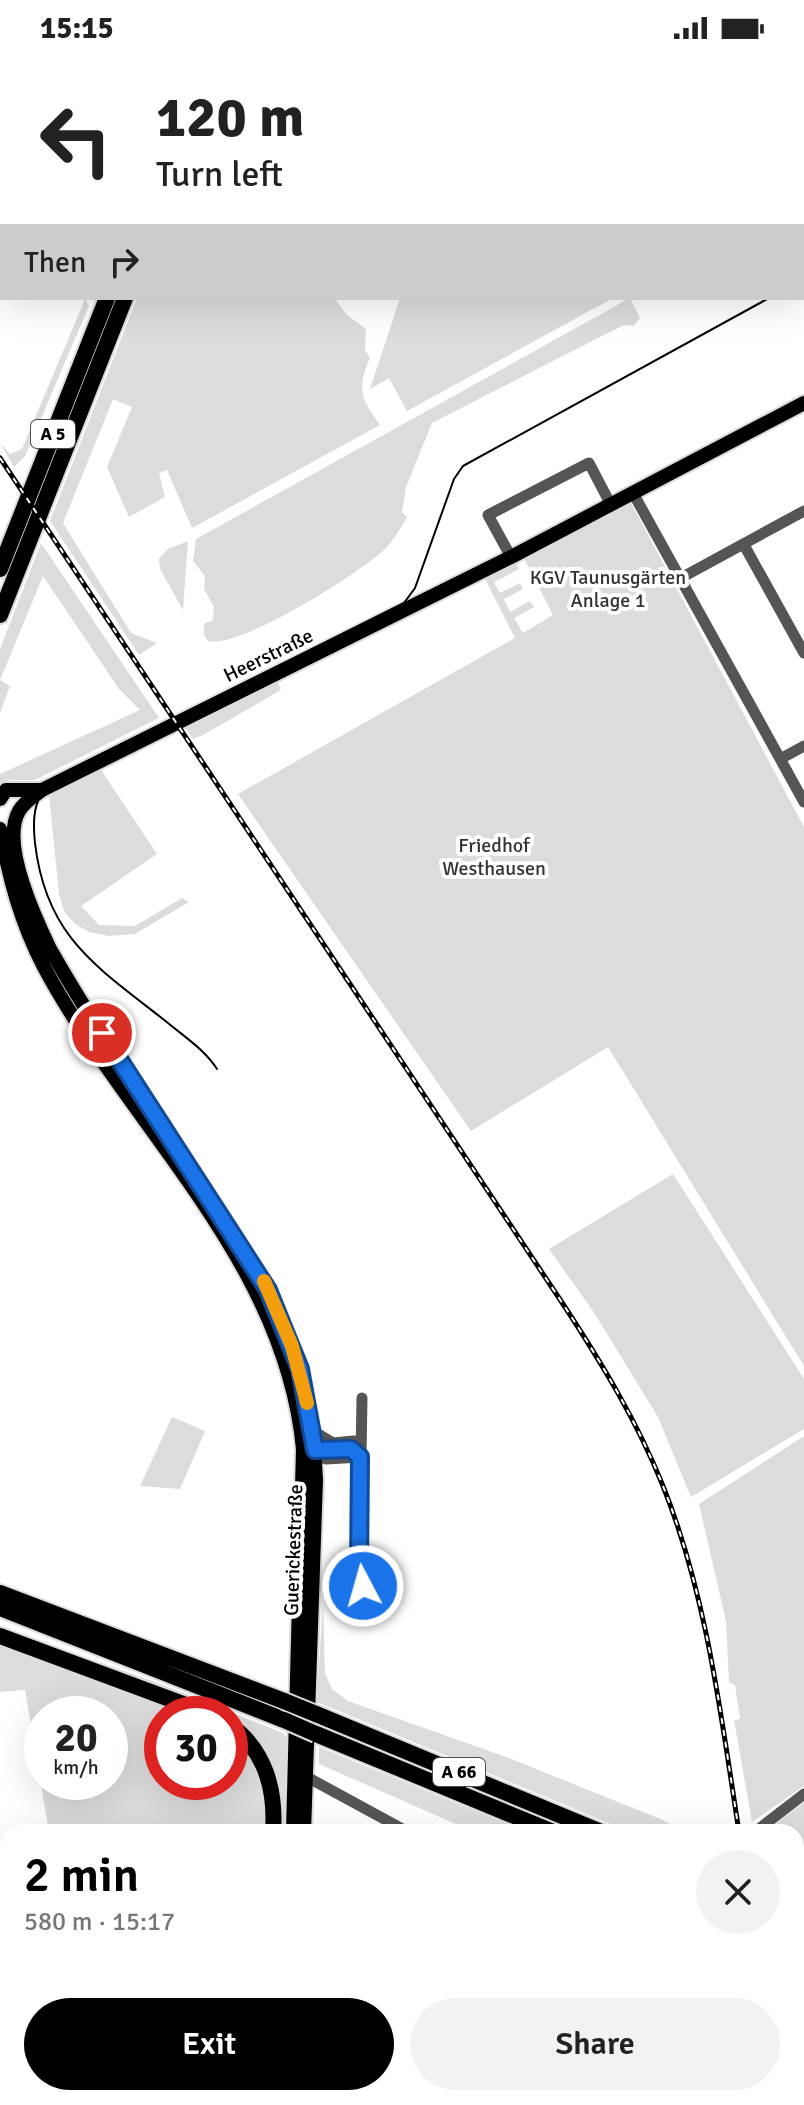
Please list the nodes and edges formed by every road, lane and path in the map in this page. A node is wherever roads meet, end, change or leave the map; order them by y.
1 (106, 300) edge
2 (124, 300) edge
3 (804, 403) edge
4 (633, 493) junction
5 (611, 505) junction
6 (804, 511) edge
7 (744, 545) junction
8 (511, 557) junction
9 (0, 569) edge
10 (679, 579) junction
11 (0, 615) edge
12 (804, 653) edge
13 (804, 746) edge
14 (782, 758) junction
15 (42, 790) junction
16 (0, 799) edge
17 (804, 802) edge
18 (0, 829) edge
19 (362, 1398) dead end
20 (313, 1431) junction
21 (357, 1438) junction
22 (344, 1449) junction
23 (311, 1452) junction
24 (360, 1457) junction
25 (0, 1582) edge
26 (363, 1586) dead end
27 (0, 1593) edge
28 (0, 1608) edge
29 (0, 1619) edge
30 (0, 1636) edge
31 (133, 1643) junction
32 (169, 1675) junction
33 (162, 1696) edge
34 (248, 1739) edge
35 (305, 1776) junction
36 (804, 1794) edge
37 (273, 1824) edge
38 (293, 1824) edge
39 (304, 1824) edge
40 (393, 1824) edge
41 (534, 1824) edge
42 (582, 1824) edge
43 (765, 1824) edge

1 - 9 highway, A 5
2 - 11 highway, A 5
3 - 4 main road, Heerstraße
4 - 5 main road, Heerstraße
4 - 10 street
5 - 8 main road, Heerstraße
5 - 8 street
6 - 7 street
7 - 10 street
7 - 12 street
8 - 15 main road, Heerstraße
10 - 14 street
13 - 14 street
14 - 17 street
15 - 16 main road
15 - 20 main road, Guerickestraße
18 - 23 main road, Guerickestraße
19 - 21 street
20 - 21 street
20 - 23 main road, Guerickestraße
21 - 22 street
21 - 24 street
22 - 23 street
22 - 24 street
23 - 24 street
23 - 35 main road, Guerickestraße
23 - 38 main road, Guerickestraße
24 - 26 street
25 - 31 highway
27 - 31 highway, A 66
28 - 32 highway, A 66
29 - 32 highway
30 - 33 highway
31 - 42 highway, A 66, bridge
32 - 41 highway, A 66, bridge
34 - 37 highway
35 - 39 main road, Guerickestraße
35 - 40 street
36 - 43 street

